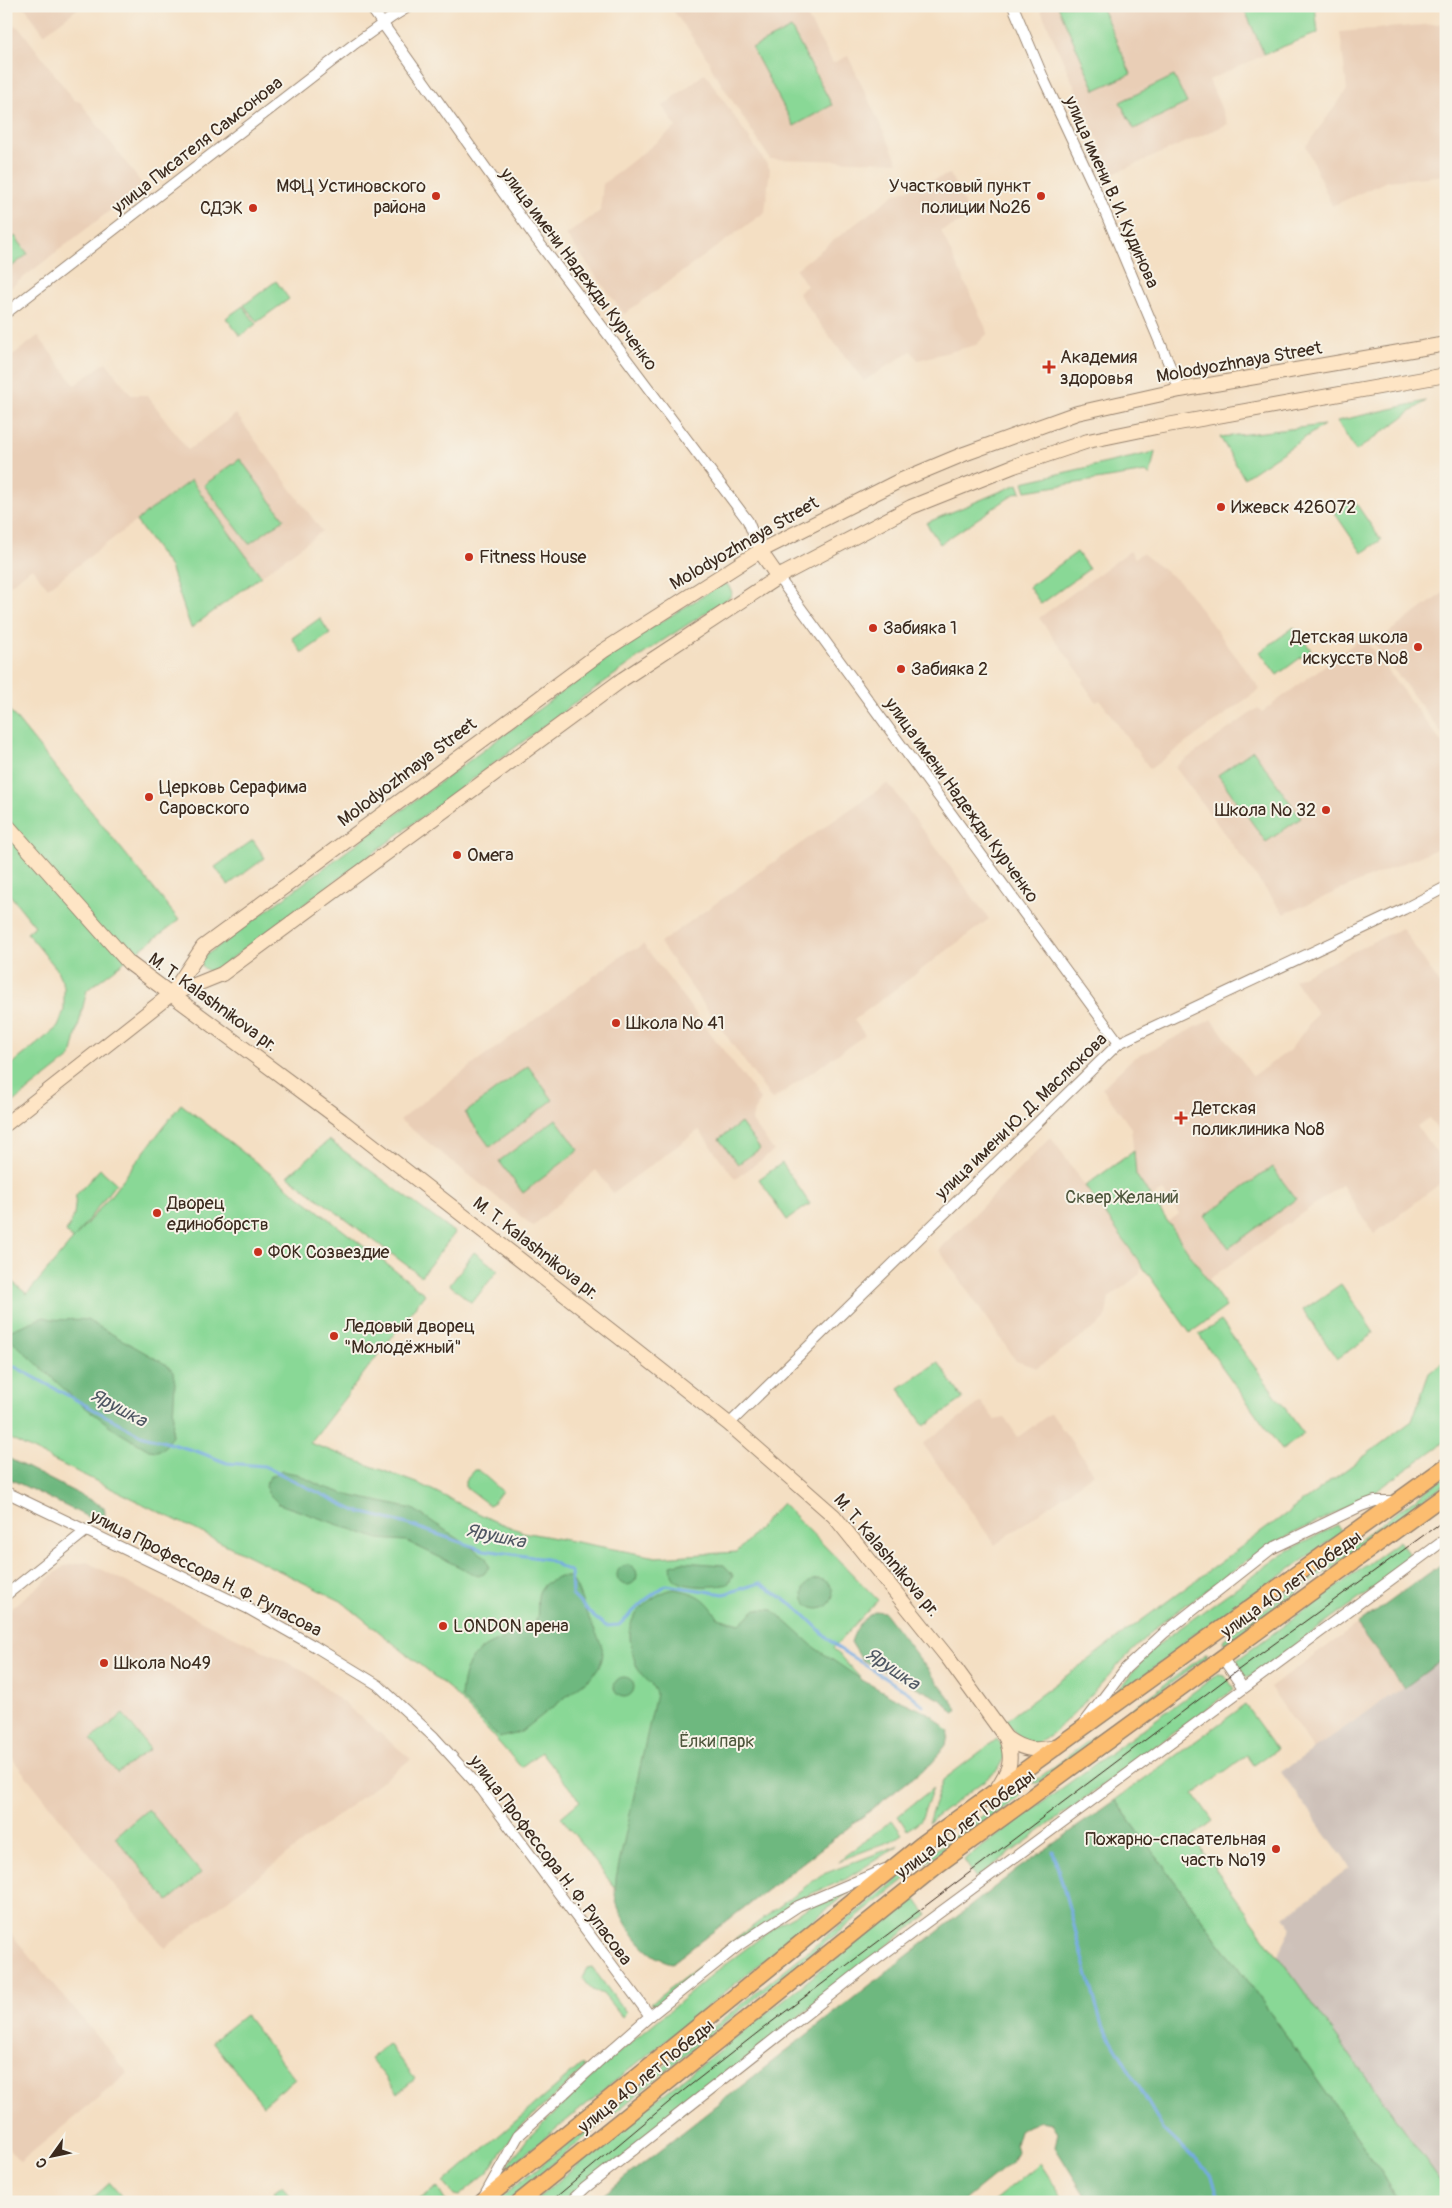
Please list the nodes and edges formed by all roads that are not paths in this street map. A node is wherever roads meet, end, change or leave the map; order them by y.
1 (370, 6) edge
2 (410, 6) edge
3 (1013, 6) edge
4 (382, 25) junction
5 (6, 314) edge
6 (1446, 344) edge
7 (1446, 375) edge
8 (1180, 390) junction
9 (760, 551) junction
10 (778, 577) junction
11 (6, 824) edge
12 (1446, 887) edge
13 (170, 995) junction
14 (1119, 1043) junction
15 (6, 1124) edge
16 (729, 1424) junction
17 (1446, 1462) edge
18 (1440, 1471) edge
19 (6, 1492) edge
20 (1446, 1494) edge
21 (1397, 1502) junction
22 (86, 1530) junction
23 (1446, 1540) edge
24 (6, 1595) edge
25 (1208, 1637) junction
26 (1222, 1657) junction
27 (1243, 1688) junction
28 (1076, 1733) junction
29 (1006, 1738) junction
30 (1056, 1747) junction
31 (1018, 1774) junction
32 (995, 1790) junction
33 (1034, 1796) junction
34 (895, 1864) junction
35 (650, 2016) junction
36 (481, 2202) edge
37 (519, 2202) edge
38 (570, 2202) edge

1 - 4 street, улица имени Надежды Курченко
2 - 4 street, улица Писателя Самсонова
3 - 8 street, улица имени В. И. Кудинова
4 - 5 street, улица Писателя Самсонова
4 - 9 street, улица имени Надежды Курченко
6 - 8 main road, Molodyozhnaya Street
7 - 10 main road, Molodyozhnaya Street
8 - 9 main road, Molodyozhnaya Street
9 - 10 main road
9 - 13 main road, Molodyozhnaya Street
10 - 13 main road, Molodyozhnaya Street
10 - 14 street, улица имени Надежды Курченко
11 - 13 main road, M. T. Kalashnikova pr.
12 - 14 street, улица имени Ю. Д. Маслюкова
13 - 15 main road, Molodyozhnaya Street
13 - 16 main road, M. T. Kalashnikova pr.
14 - 16 street, улица имени Ю. Д. Маслюкова
16 - 29 main road, M. T. Kalashnikova pr.
17 - 18 street, улица 40 лет Победы
18 - 21 main road, улица 40 лет Победы
19 - 22 street, улица Профессора Н. Ф. Рупасова
20 - 26 main road, улица 40 лет Победы
21 - 25 main road, улица 40 лет Победы
21 - 28 street, улица 40 лет Победы
22 - 24 street
22 - 35 street, улица Профессора Н. Ф. Рупасова
23 - 27 street
25 - 26 main road
25 - 28 main road, улица 40 лет Победы
26 - 27 street
26 - 33 main road, улица 40 лет Победы
27 - 38 street
28 - 30 main road, улица 40 лет Победы
29 - 30 main road
29 - 32 main road
30 - 31 main road, улица 40 лет Победы
31 - 32 main road, улица 40 лет Победы
31 - 33 main road
32 - 34 main road, улица 40 лет Победы
33 - 37 main road, улица 40 лет Победы
34 - 35 street, улица 40 лет Победы
34 - 36 main road, улица 40 лет Победы
35 - 36 street, улица 40 лет Победы

